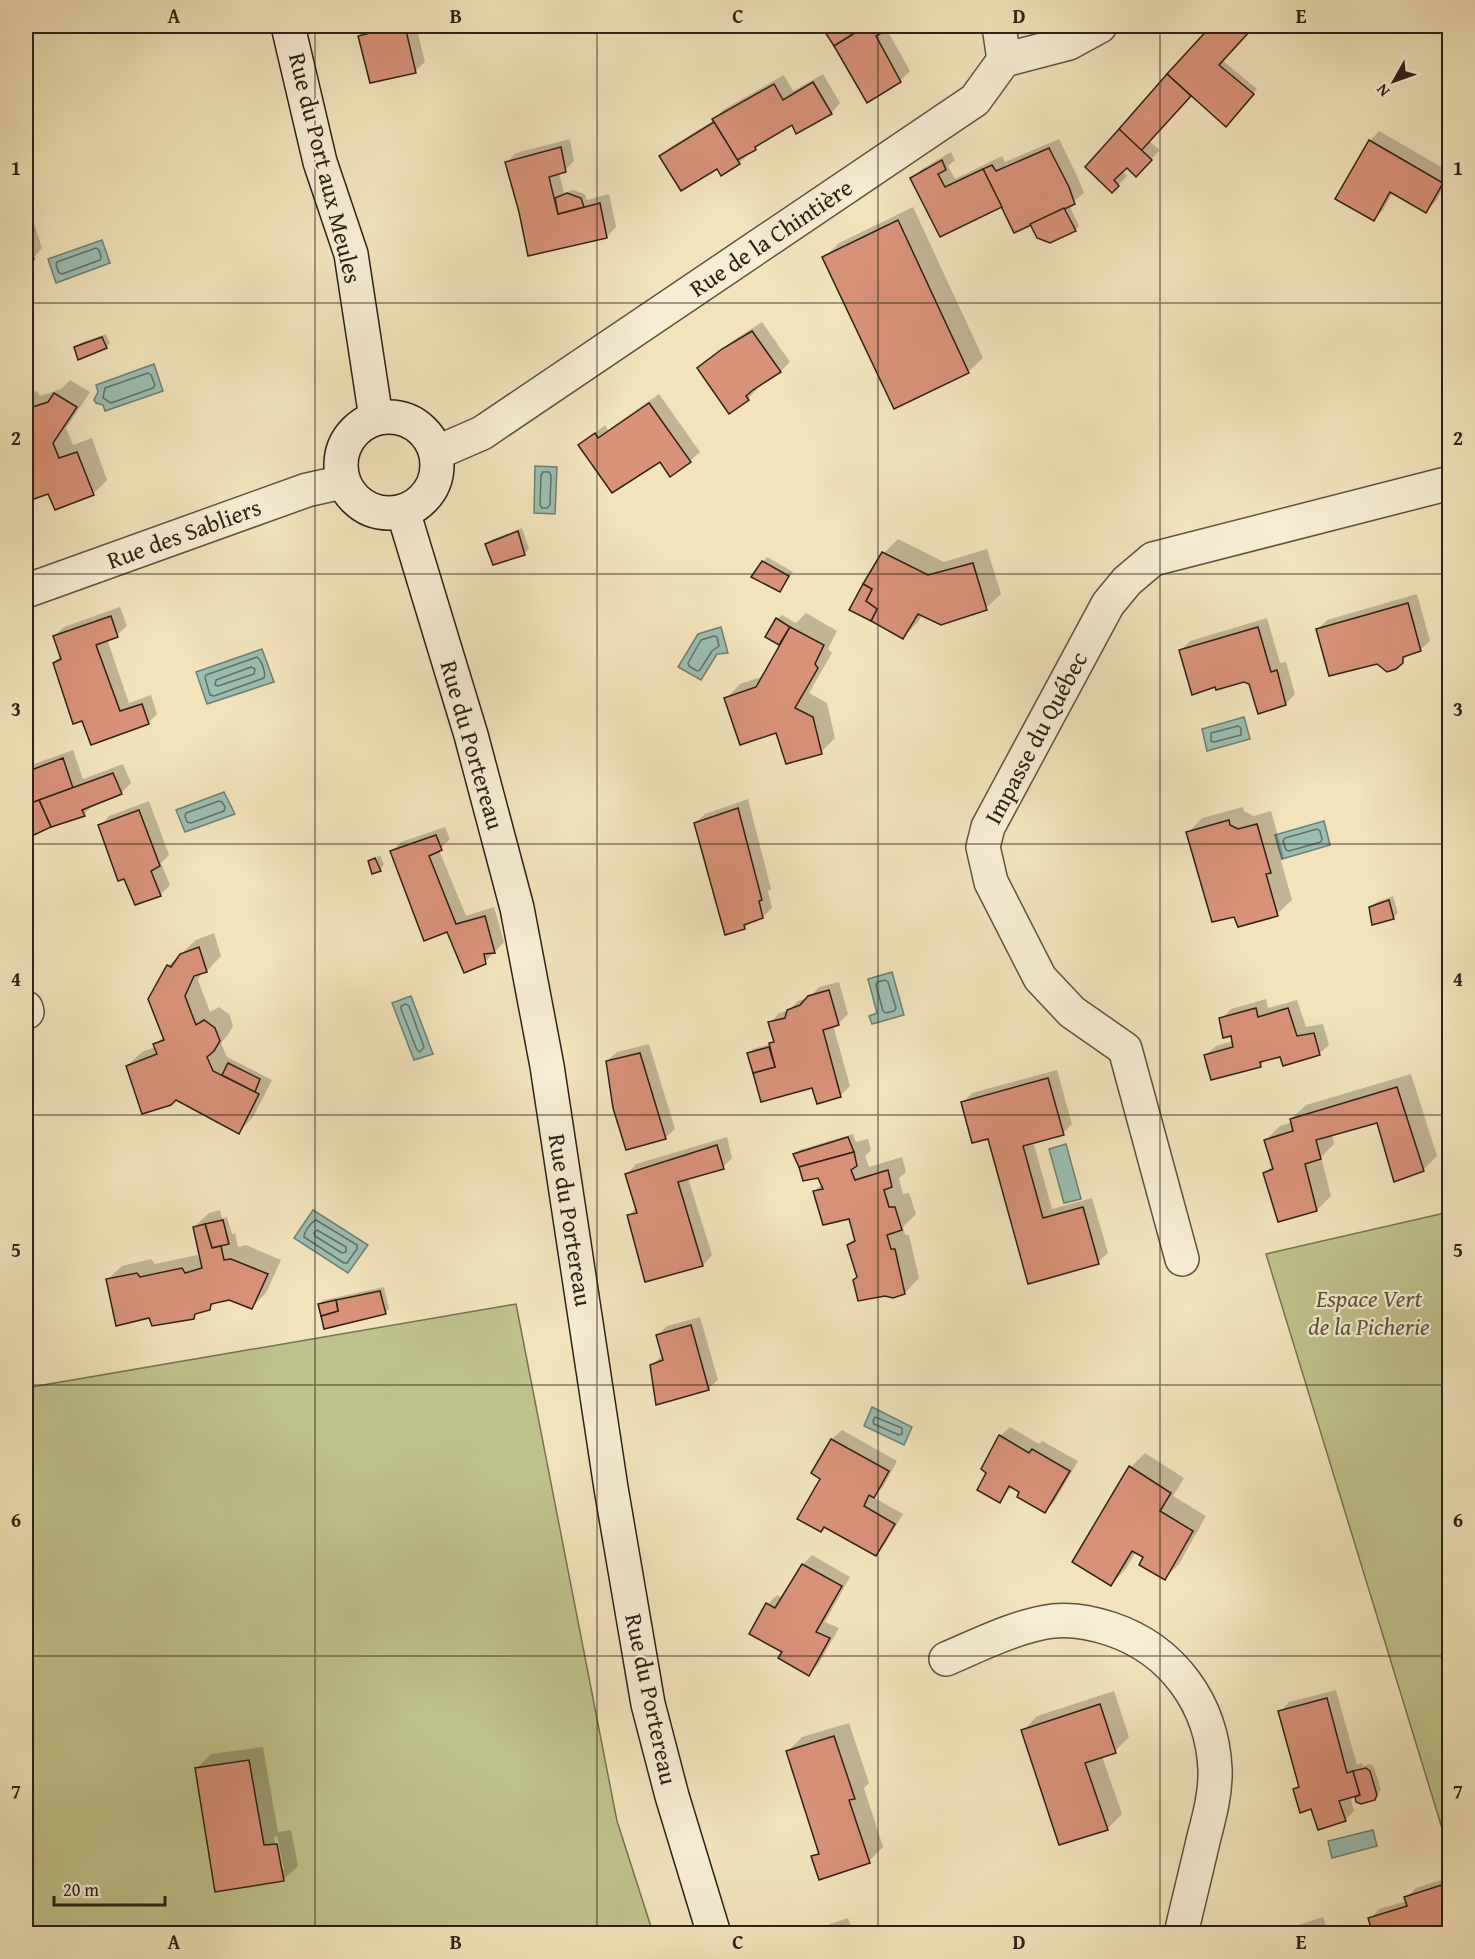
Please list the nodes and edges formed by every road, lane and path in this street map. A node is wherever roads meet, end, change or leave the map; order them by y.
1 (288, 26) edge
2 (999, 26) edge
3 (1100, 26) edge
4 (1004, 60) junction
5 (376, 418) junction
6 (436, 453) junction
7 (343, 482) junction
8 (1449, 483) edge
9 (403, 512) junction
10 (26, 591) edge
11 (1182, 1259) dead end
12 (946, 1659) dead end
13 (714, 1934) edge
14 (1181, 1934) edge

1 - 5 street, Rue du Port aux Meules
2 - 4 street
3 - 4 street
4 - 6 street, Rue de la Chintière
5 - 6 street
5 - 7 street
6 - 9 street
7 - 9 street
7 - 10 street, Rue des Sabliers
8 - 11 street, Impasse du Québec
9 - 13 street, Rue du Portereau
12 - 14 street

